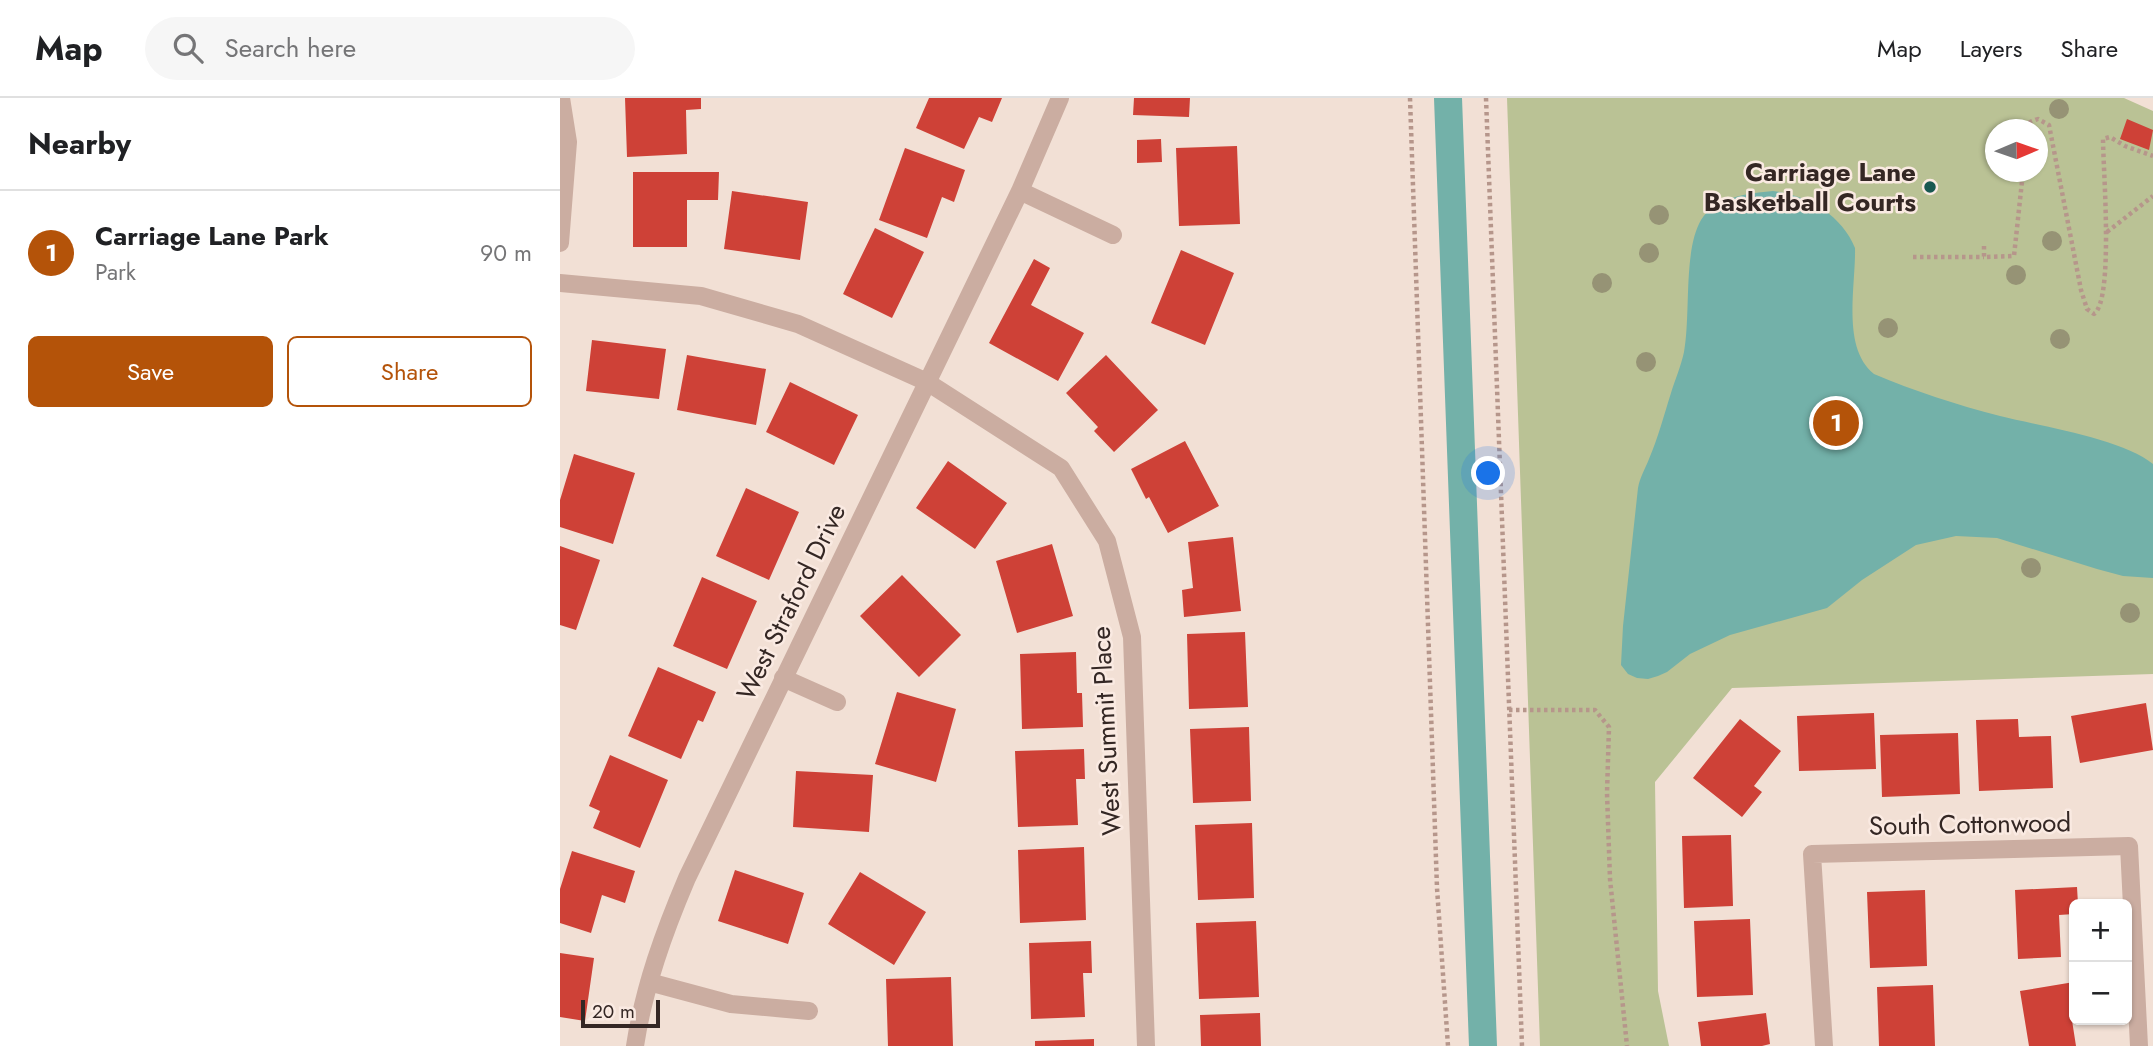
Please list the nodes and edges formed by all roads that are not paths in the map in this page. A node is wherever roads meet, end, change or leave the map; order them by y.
1 (561, 98) edge
2 (1059, 98) edge
3 (1020, 191) junction
4 (1112, 235) dead end
5 (560, 243) edge
6 (560, 283) edge
7 (927, 382) junction
8 (783, 678) junction
9 (837, 702) dead end
10 (649, 982) junction
11 (809, 1011) dead end
12 (635, 1046) edge
13 (1146, 1046) edge
14 (1824, 1046) edge
15 (2139, 1046) edge

1 - 5 street
2 - 3 street, West Straford Drive
3 - 4 street
3 - 7 street, West Straford Drive
6 - 7 street, West Summit Place
7 - 8 street, West Straford Drive
7 - 13 street, West Summit Place
8 - 9 street
8 - 10 street, West Straford Drive
10 - 11 street
10 - 12 street, West Straford Drive
14 - 15 street, South Cottonwood

